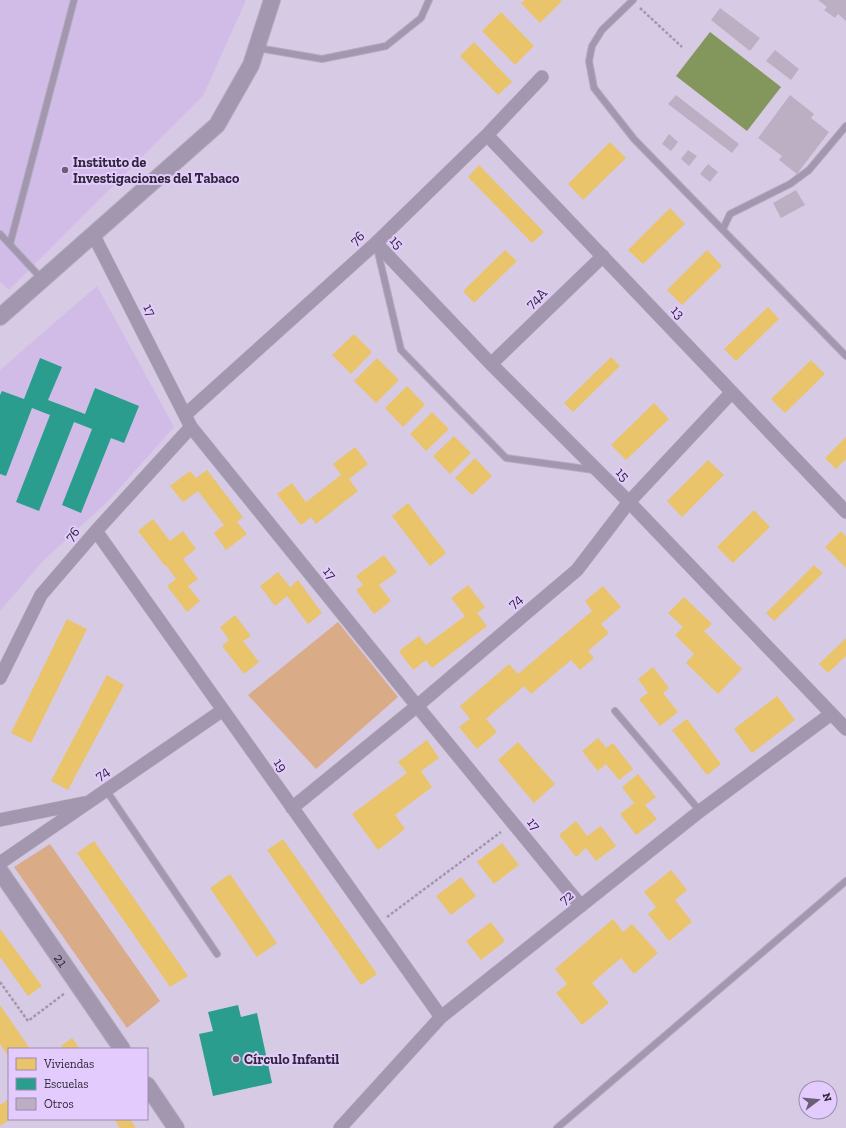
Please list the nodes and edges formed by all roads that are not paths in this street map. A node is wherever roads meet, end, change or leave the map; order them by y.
1 (74, 0) edge
2 (272, 0) edge
3 (429, 0) edge
4 (633, 0) edge
5 (256, 48) junction
6 (542, 77) dead end
7 (846, 126) edge
8 (487, 135) junction
9 (723, 230) junction
10 (0, 234) edge
11 (93, 234) junction
12 (376, 243) junction
13 (10, 244) junction
14 (602, 256) junction
15 (42, 279) junction
16 (0, 317) edge
17 (846, 356) edge
18 (491, 364) junction
19 (732, 392) junction
20 (185, 415) junction
21 (191, 427) junction
22 (598, 471) junction
23 (630, 502) junction
24 (846, 512) edge
25 (96, 531) junction
26 (0, 678) edge
27 (417, 706) junction
28 (223, 710) junction
29 (615, 711) dead end
30 (832, 714) junction
31 (846, 729) edge
32 (106, 790) junction
33 (89, 802) junction
34 (292, 808) junction
35 (700, 811) junction
36 (0, 820) edge
37 (0, 863) edge
38 (0, 871) edge
39 (846, 881) edge
40 (581, 906) junction
41 (217, 954) dead end
42 (440, 1017) junction
43 (121, 1048) edge
44 (148, 1086) edge
45 (176, 1128) edge
46 (340, 1128) edge
47 (557, 1128) edge

1 - 13 lane
2 - 5 street
3 - 5 lane
4 - 9 lane
5 - 11 street
6 - 8 street, 76
7 - 9 lane
8 - 12 street, 76
8 - 14 street, 13
9 - 17 lane
10 - 13 lane
11 - 15 street
11 - 20 street, 17
12 - 18 street, 15
12 - 20 street, 76
12 - 22 lane
13 - 15 lane
14 - 18 street, 74A
14 - 19 street, 13
15 - 16 street
18 - 22 street, 15
19 - 23 street, 74
19 - 24 street, 13
20 - 21 street, 17
21 - 25 street, 76
21 - 27 street, 17
22 - 23 street, 15
23 - 27 street, 74
23 - 30 street, 15
25 - 26 street, 76
25 - 28 street, 19
27 - 34 street, 74
27 - 40 street, 17
28 - 32 street, 74
28 - 34 street, 19
29 - 35 lane
30 - 31 street, 15
30 - 35 street, 72
32 - 33 street, 74
32 - 41 lane
33 - 36 street
33 - 37 street, 74
34 - 42 street, 19
35 - 40 street, 72
38 - 43 street, 21
39 - 47 lane
40 - 42 street, 72
42 - 46 street, 72
44 - 45 street

